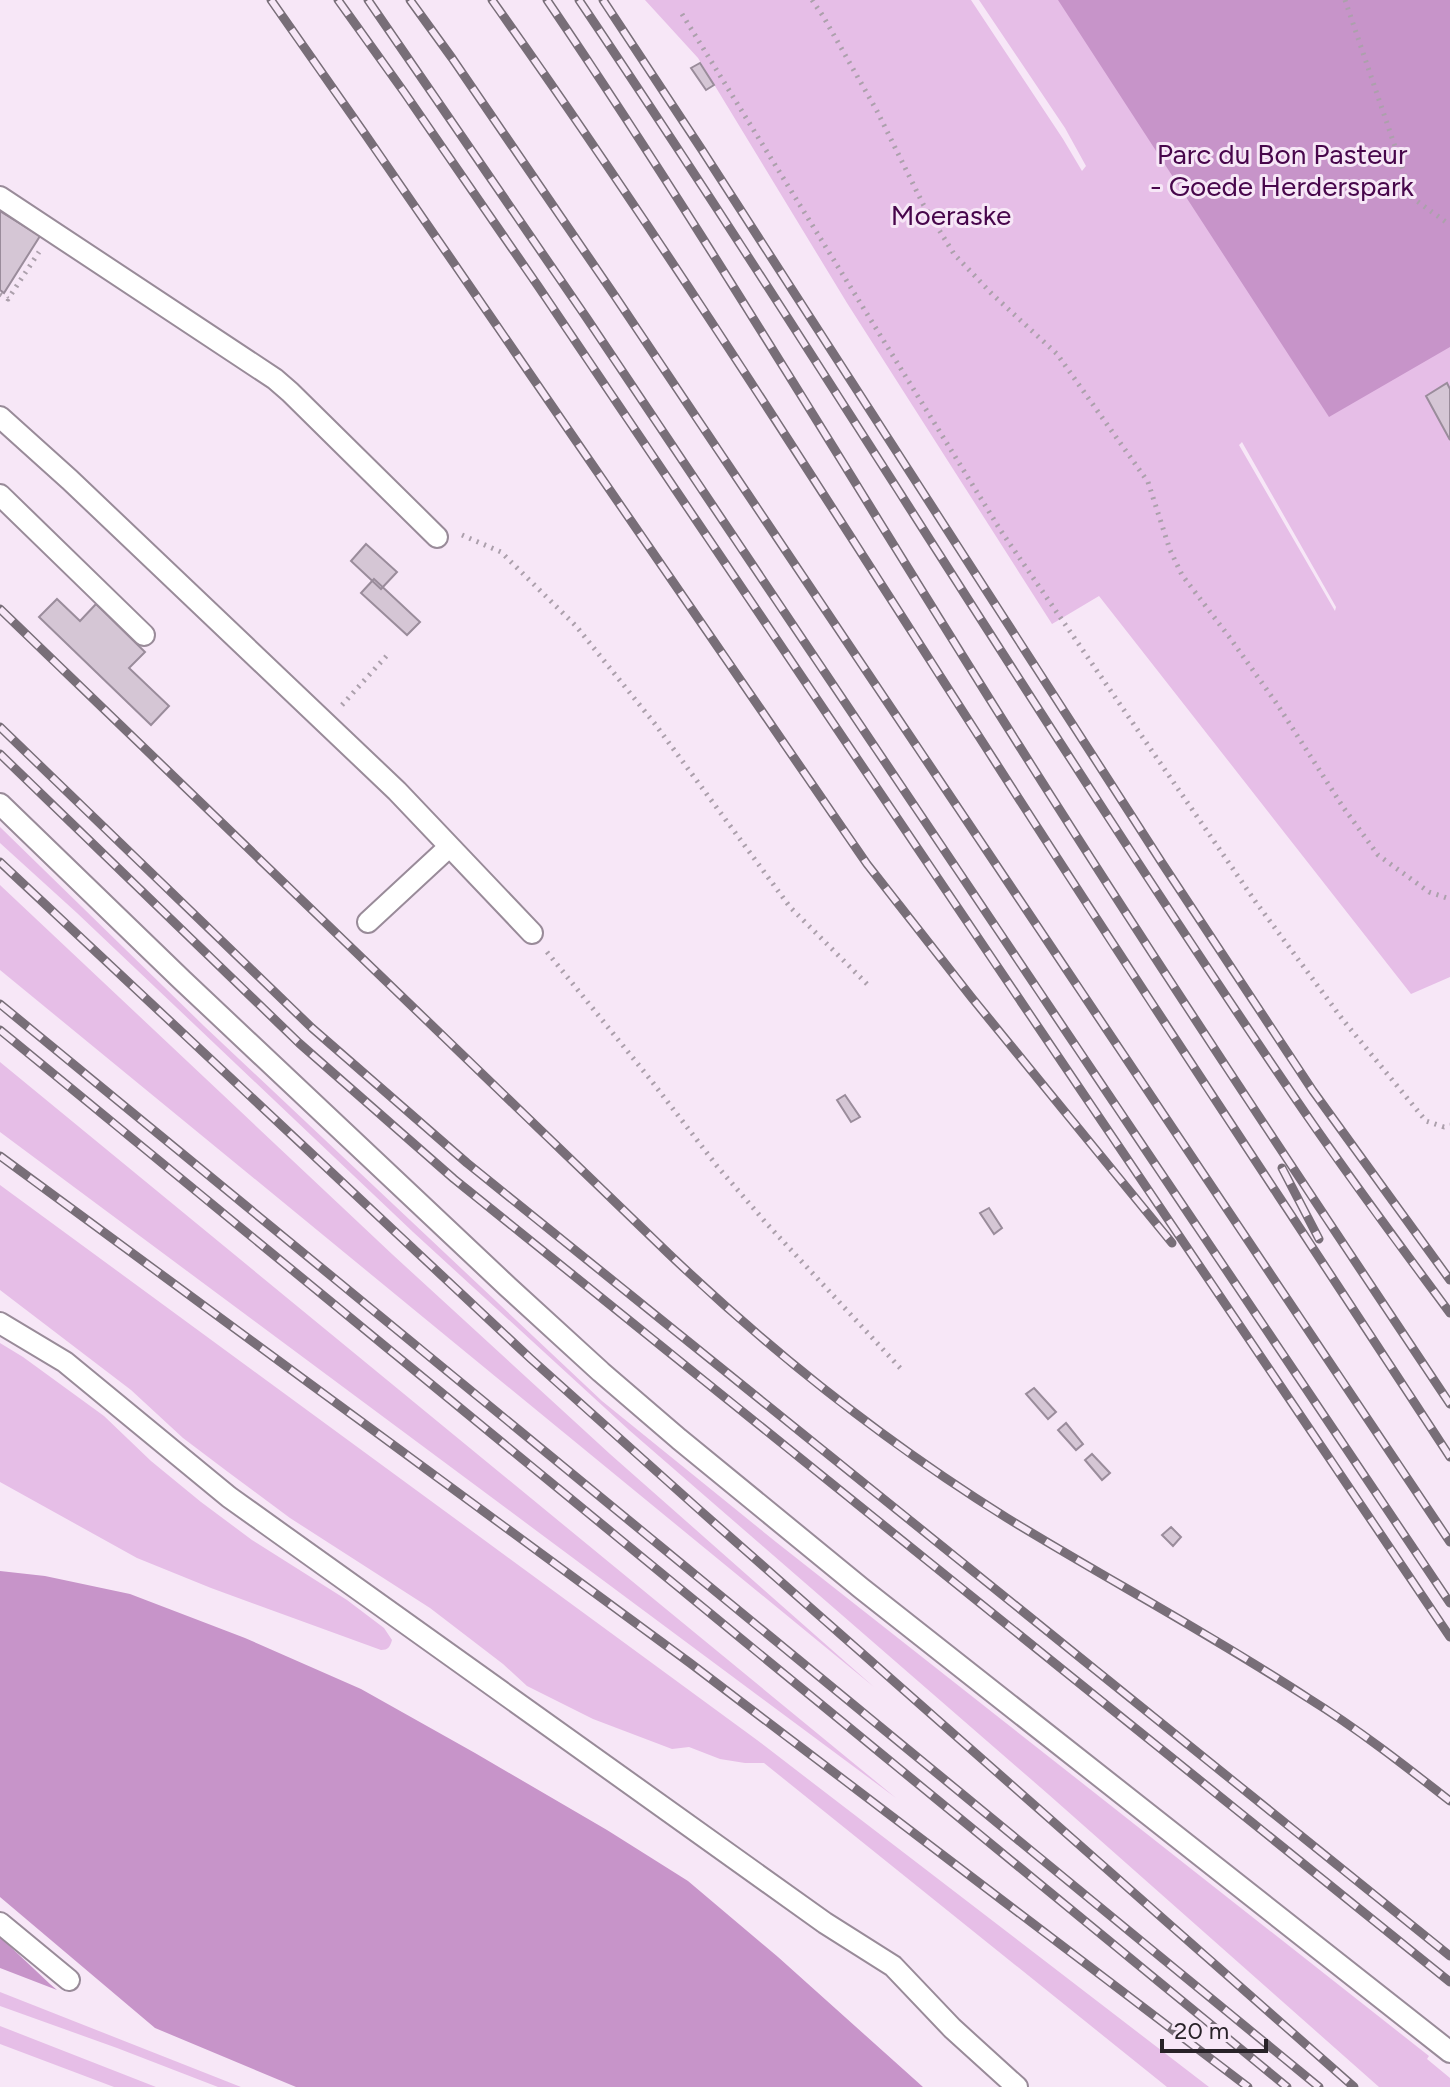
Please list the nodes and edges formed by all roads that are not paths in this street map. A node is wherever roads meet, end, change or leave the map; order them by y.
1 (0, 197) edge
2 (0, 417) edge
3 (0, 495) edge
4 (437, 537) road end
5 (144, 635) dead end
6 (0, 804) edge
7 (449, 847) junction
8 (368, 922) dead end
9 (532, 933) road end
10 (0, 1323) edge
11 (0, 1923) edge
12 (69, 1980) dead end
13 (1450, 2052) edge
14 (1017, 2087) edge

1 - 4 lane
2 - 7 lane
3 - 5 lane
6 - 13 lane
7 - 8 lane
7 - 9 lane
10 - 14 lane
11 - 12 lane

